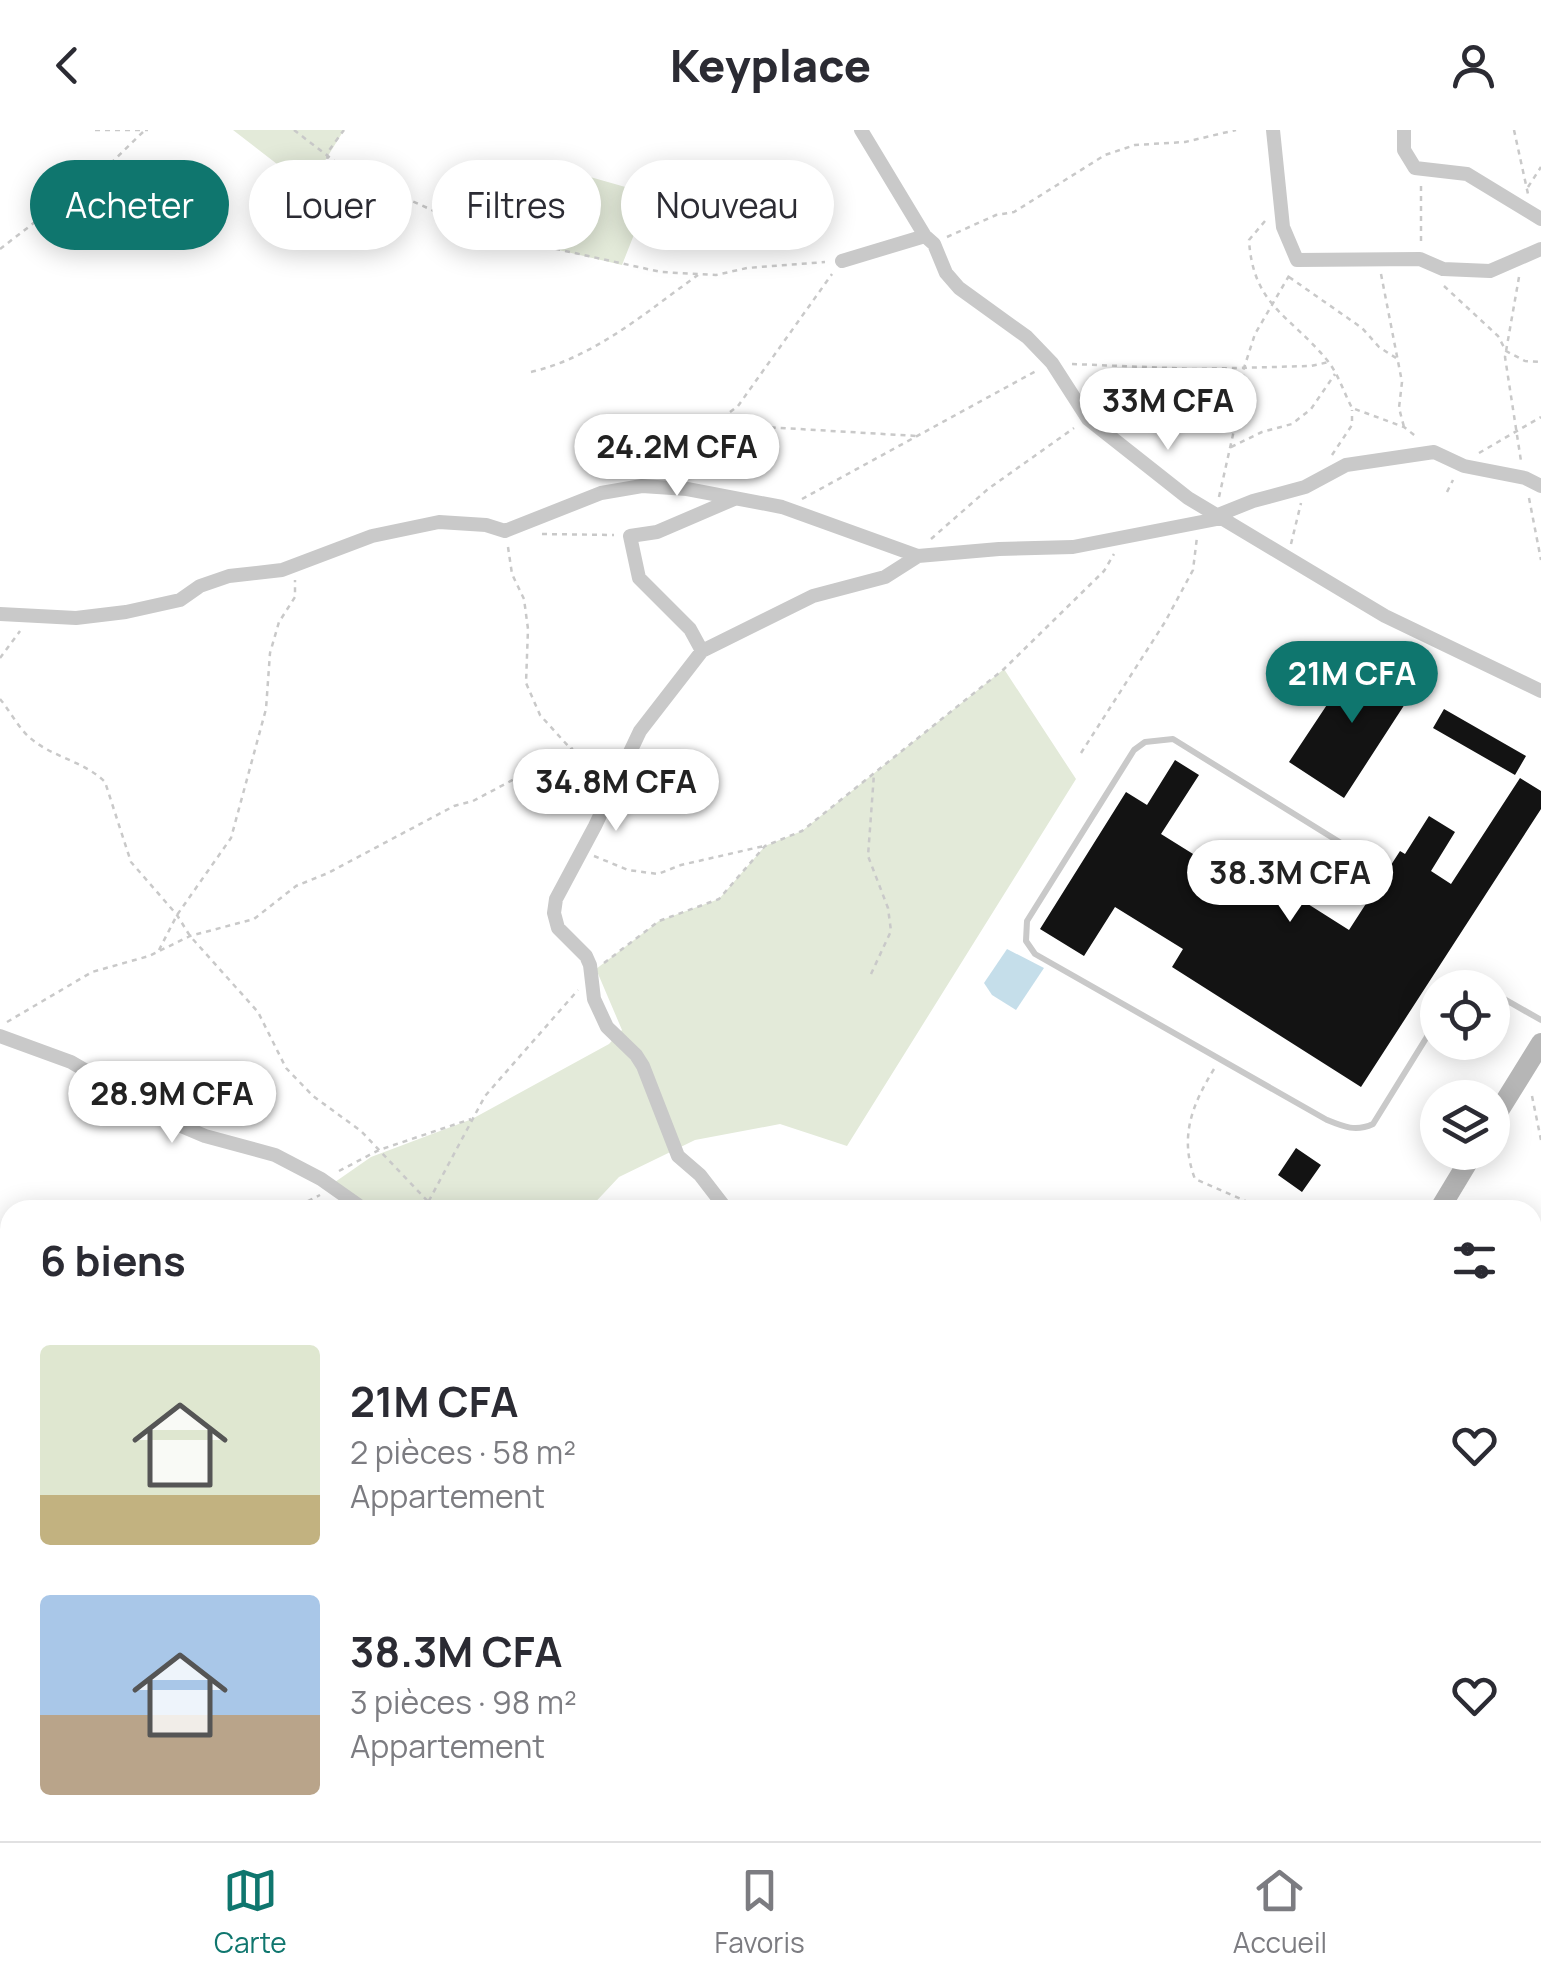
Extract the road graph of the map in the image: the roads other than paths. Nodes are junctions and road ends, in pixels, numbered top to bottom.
1 (861, 130) edge
2 (1273, 130) edge
3 (1404, 130) edge
4 (1541, 219) edge
5 (930, 240) junction
6 (1541, 249) edge
7 (842, 260) road end
8 (1541, 486) edge
9 (734, 499) junction
10 (1218, 516) junction
11 (918, 556) junction
12 (0, 614) edge
13 (702, 651) junction
14 (1541, 691) edge
15 (1370, 861) dead end
16 (1510, 1002) edge
17 (1541, 1020) edge
18 (0, 1036) edge
19 (1541, 1044) edge
20 (1420, 1048) edge
21 (1510, 1093) edge
22 (1463, 1170) edge
23 (350, 1200) edge
24 (719, 1200) edge
25 (1445, 1200) edge

1 - 5 street
2 - 6 street
3 - 4 street
5 - 7 street
5 - 10 street
8 - 10 street
9 - 11 street
9 - 12 street
9 - 13 street
10 - 11 street
10 - 14 street
11 - 13 street
13 - 24 street
15 - 20 lane
16 - 17 lane
18 - 23 street
19 - 21 street
22 - 25 street

